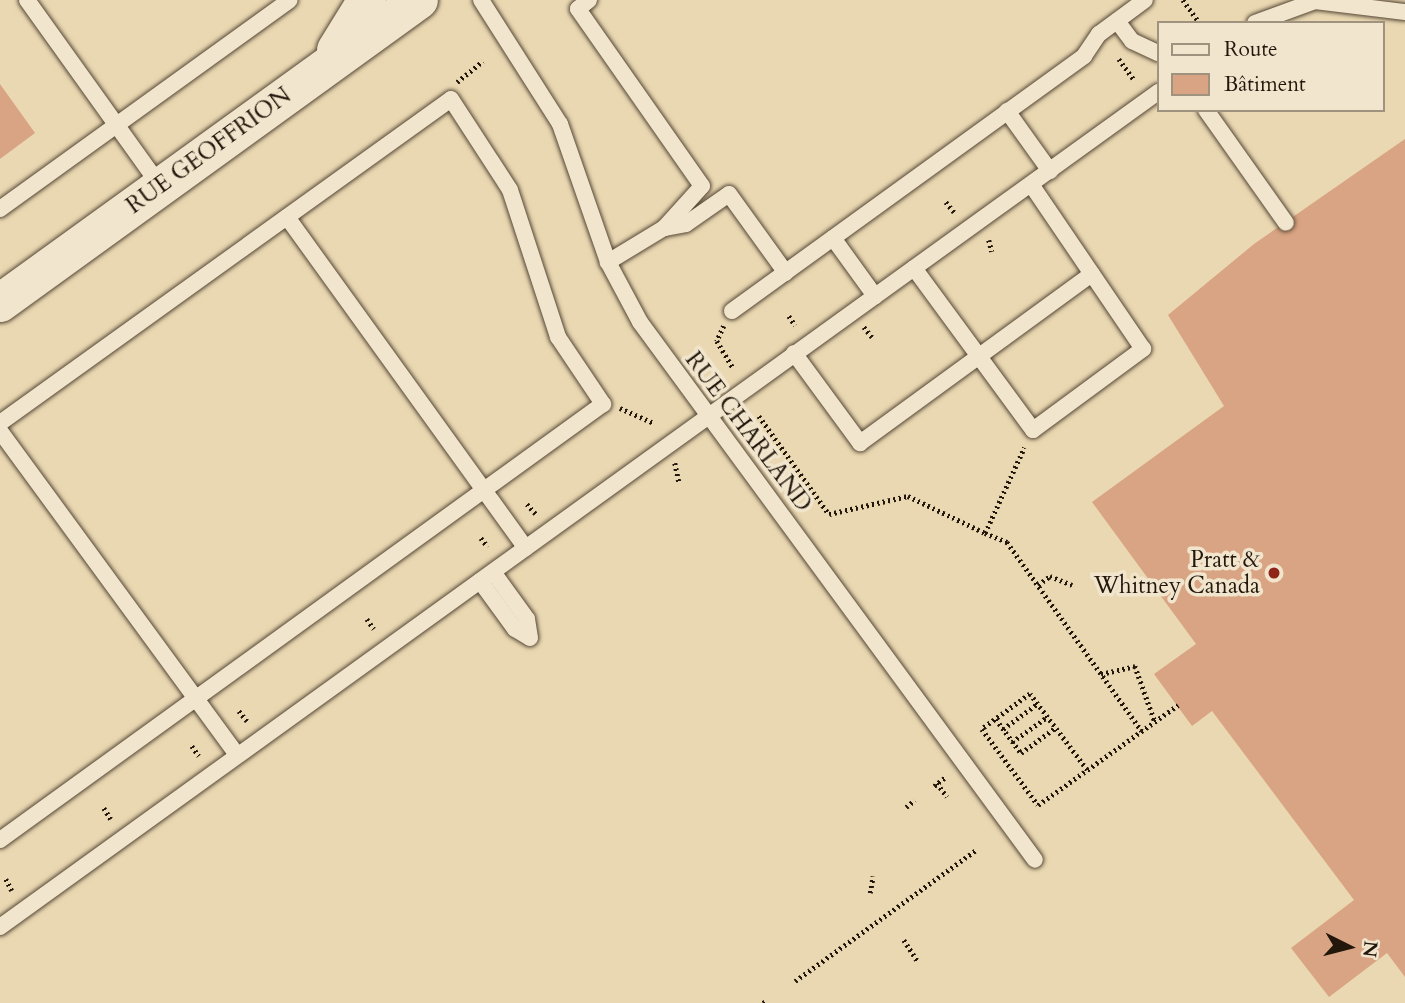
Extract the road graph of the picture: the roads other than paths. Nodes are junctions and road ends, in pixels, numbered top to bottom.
1 (27, 0) edge
2 (290, 0) edge
3 (367, 0) edge
4 (419, 0) edge
5 (481, 0) edge
6 (589, 0) edge
7 (1145, 0) edge
8 (1266, 6) edge
9 (1405, 12) edge
10 (1117, 21) junction
11 (1256, 21) edge
12 (1156, 53) edge
13 (326, 67) junction
14 (1156, 93) edge
15 (1007, 111) junction
16 (1207, 112) edge
17 (117, 127) junction
18 (1050, 171) junction
19 (1031, 184) junction
20 (161, 187) junction
21 (0, 209) edge
22 (286, 217) junction
23 (1286, 223) dead end
24 (664, 228) junction
25 (833, 238) junction
26 (608, 262) junction
27 (914, 268) junction
28 (786, 272) junction
29 (1092, 274) junction
30 (874, 296) junction
31 (0, 303) edge
32 (732, 312) dead end
33 (794, 353) junction
34 (978, 356) junction
35 (706, 416) junction
36 (0, 424) edge
37 (0, 430) edge
38 (484, 490) junction
39 (526, 548) junction
40 (196, 698) junction
41 (237, 755) junction
42 (0, 840) edge
43 (1035, 860) dead end
44 (1, 924) edge

1 - 17 lane
2 - 17 lane
3 - 13 street
4 - 13 street, RUE GEOFFRION
5 - 26 lane, RUE CHARLAND
6 - 24 lane
7 - 10 lane
8 - 9 lane
8 - 11 lane
10 - 12 lane
10 - 15 lane
13 - 20 street, RUE GEOFFRION
14 - 18 lane
15 - 18 lane
15 - 25 lane
16 - 23 lane
17 - 20 lane
17 - 21 lane
18 - 19 lane
19 - 27 lane
19 - 29 lane
20 - 31 street, RUE GEOFFRION
22 - 36 lane
22 - 38 lane
22 - 38 lane
24 - 26 lane
24 - 28 lane
25 - 28 lane
25 - 30 lane
26 - 35 lane, RUE CHARLAND
27 - 30 lane
27 - 34 lane
28 - 32 lane
29 - 34 lane
29 - 34 lane
30 - 33 lane
33 - 34 lane
33 - 35 lane
35 - 39 lane
35 - 43 lane, RUE CHARLAND
37 - 40 lane
38 - 39 lane
38 - 40 lane
39 - 41 lane
40 - 41 lane
40 - 42 lane
41 - 44 lane

